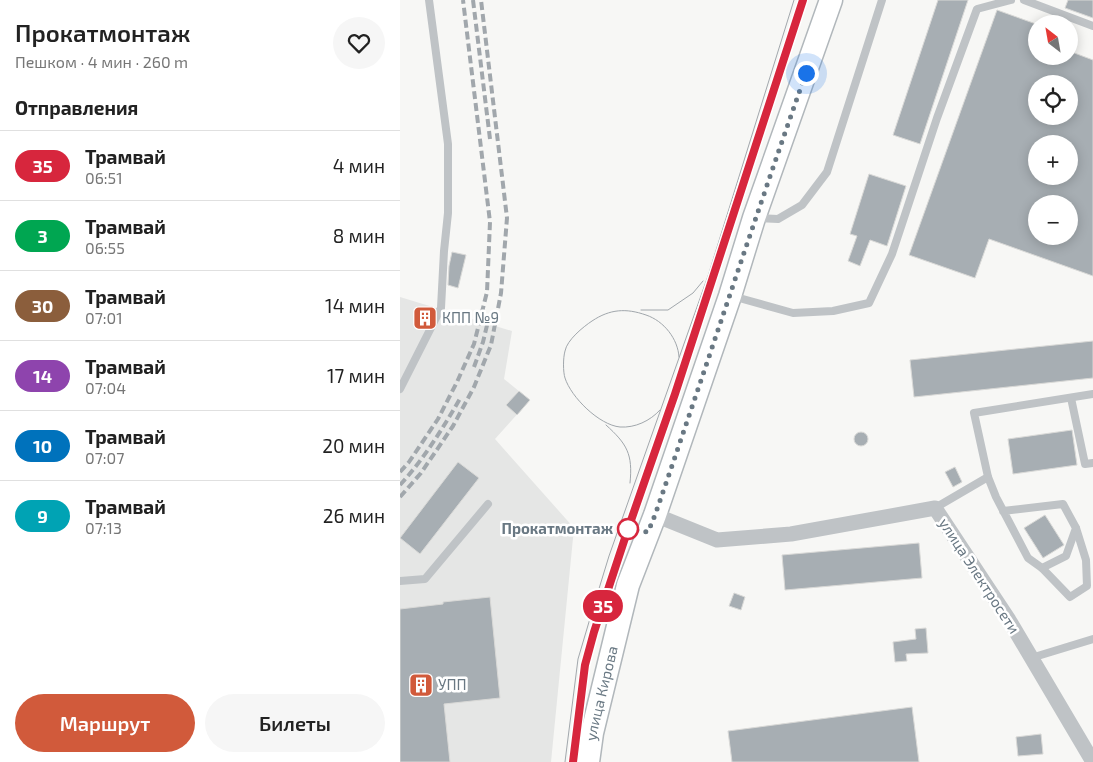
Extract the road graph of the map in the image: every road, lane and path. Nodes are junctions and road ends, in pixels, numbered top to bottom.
1 (429, 0) edge
2 (831, 0) edge
3 (882, 0) edge
4 (1011, 0) edge
5 (1024, 0) edge
6 (1093, 26) edge
7 (754, 218) junction
8 (730, 296) junction
9 (400, 389) edge
10 (1093, 394) edge
11 (1071, 398) junction
12 (1093, 463) edge
13 (988, 478) junction
14 (488, 504) dead end
15 (935, 508) junction
16 (1003, 511) junction
17 (655, 515) junction
18 (1076, 528) junction
19 (1042, 568) junction
20 (400, 581) edge
21 (1093, 639) edge
22 (1031, 658) junction
23 (588, 762) edge
24 (1093, 762) edge

1 - 9 lane
2 - 7 main road, улица Кирова
3 - 7 lane
4 - 8 lane
5 - 6 lane
7 - 8 main road, улица Кирова
8 - 17 main road, улица Кирова
10 - 11 lane
11 - 12 lane
11 - 13 lane
13 - 15 lane
13 - 16 lane
14 - 20 lane
15 - 17 street, улица Электросети
15 - 22 street, улица Электросети
16 - 18 lane
16 - 19 lane
17 - 23 main road, улица Кирова
18 - 19 lane
18 - 19 lane
21 - 22 lane
22 - 24 street, улица Электросети

